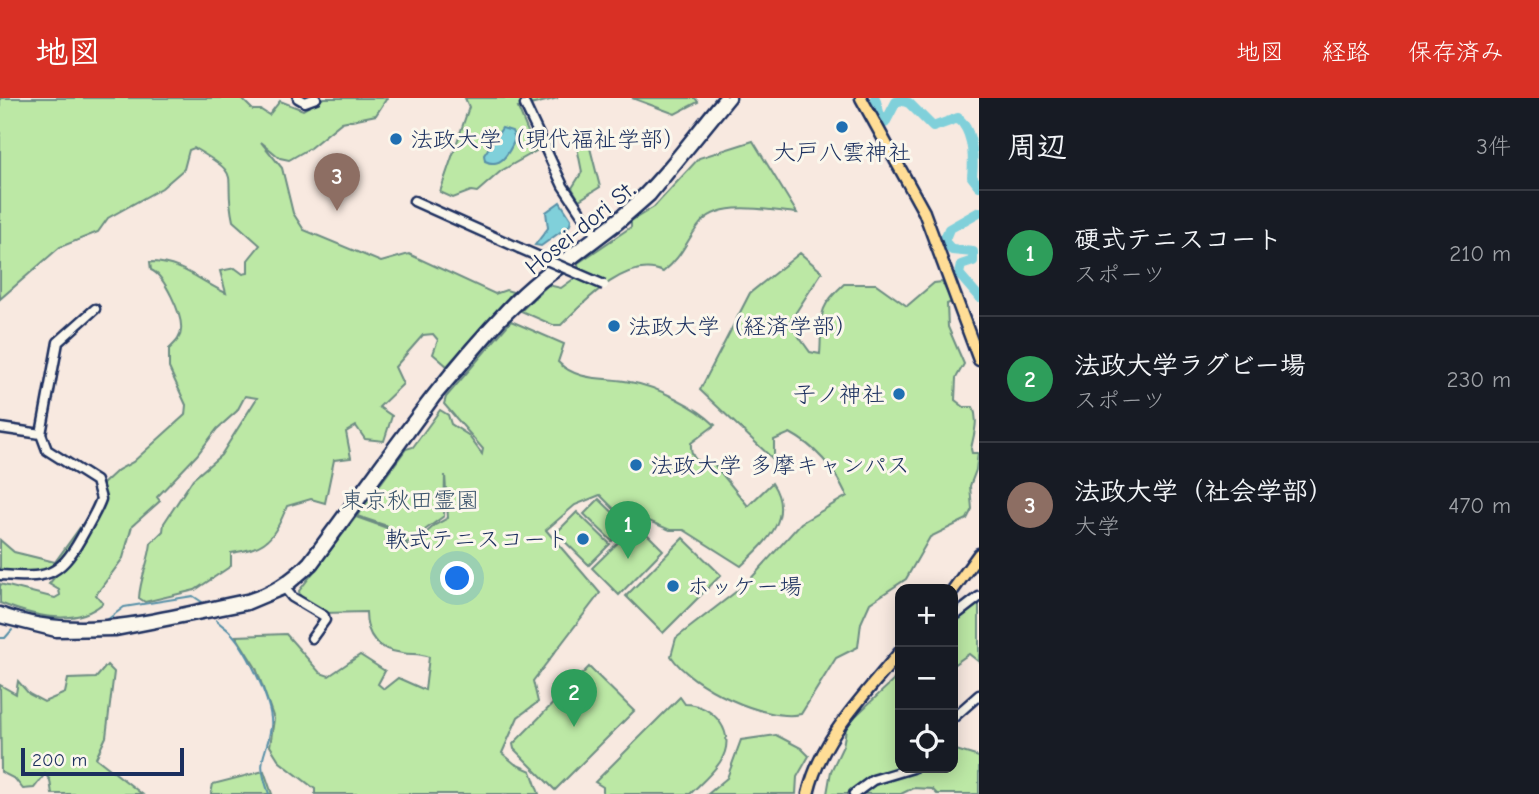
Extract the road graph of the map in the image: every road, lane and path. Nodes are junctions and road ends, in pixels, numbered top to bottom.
1 (298, 98) edge
2 (316, 98) edge
3 (723, 98) edge
4 (732, 98) edge
5 (864, 100) edge
6 (525, 105) dead end
7 (414, 201) dead end
8 (597, 237) junction
9 (605, 285) dead end
10 (95, 309) dead end
11 (979, 360) edge
12 (0, 428) edge
13 (41, 435) junction
14 (979, 554) edge
15 (0, 575) edge
16 (957, 584) edge
17 (283, 586) junction
18 (979, 597) edge
19 (0, 612) edge
20 (958, 613) edge
21 (0, 618) edge
22 (312, 638) dead end
23 (895, 660) edge
24 (979, 695) edge
25 (958, 714) edge
26 (896, 773) edge
27 (808, 794) edge
28 (854, 794) edge

1 - 2 street
3 - 8 street, Hosei-dori St.
4 - 8 street, Hosei-dori St.
5 - 11 main road
6 - 8 street
7 - 9 street, bridge
8 - 17 street, Hosei-dori St.
10 - 13 street
12 - 13 street
13 - 15 street
14 - 16 main road
17 - 19 street
17 - 21 street
17 - 22 street
18 - 20 street
23 - 27 main road
24 - 25 street
26 - 28 street

